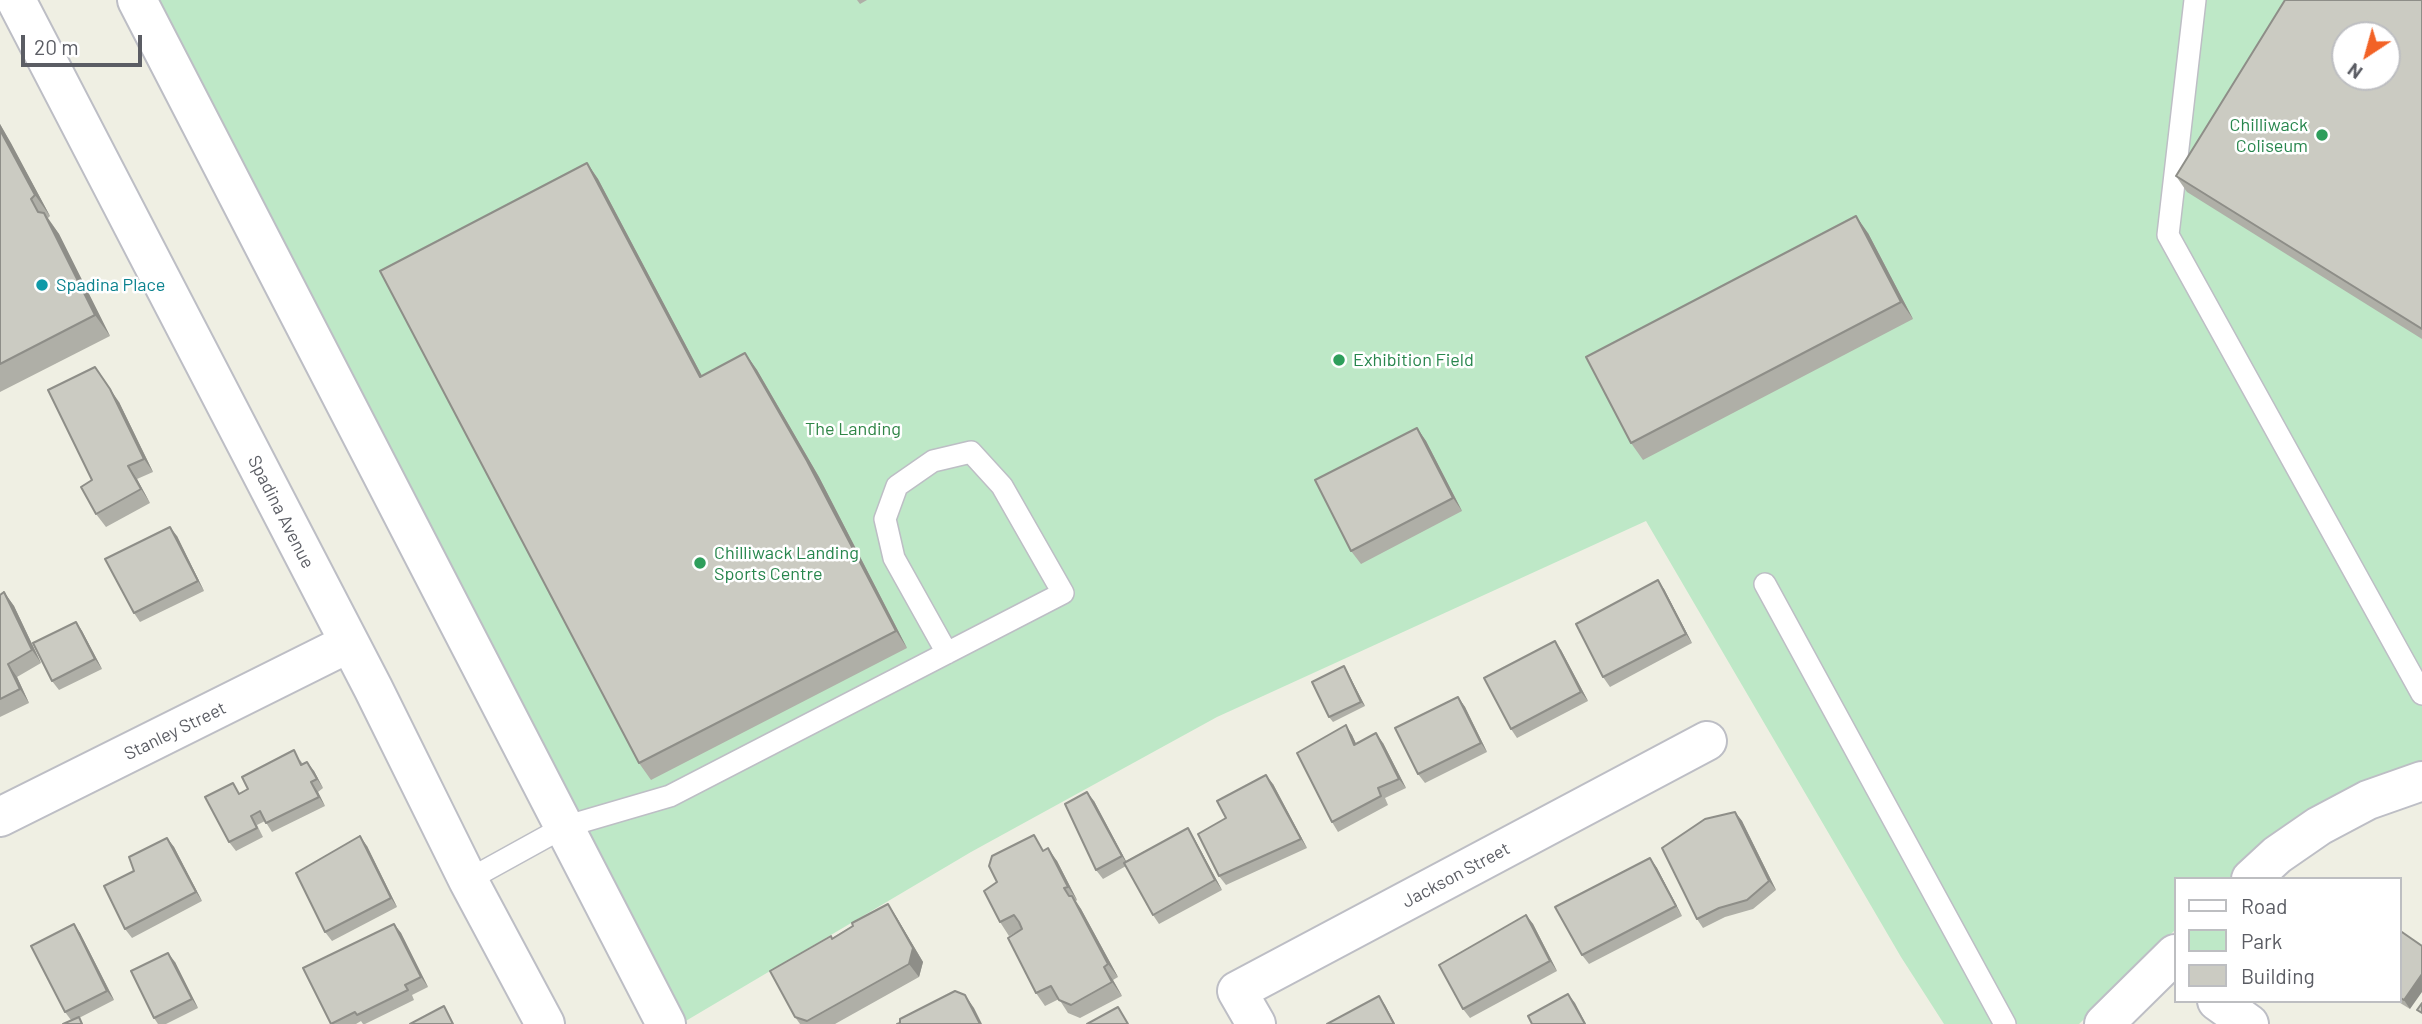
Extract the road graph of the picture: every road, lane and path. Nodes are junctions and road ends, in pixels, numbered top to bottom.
1 (16, 0) edge
2 (137, 0) edge
3 (2195, 0) edge
4 (1765, 584) dead end
5 (349, 643) junction
6 (947, 653) junction
7 (2422, 694) edge
8 (1707, 741) dead end
9 (2422, 781) edge
10 (0, 817) edge
11 (564, 827) junction
12 (2253, 877) edge
13 (468, 880) junction
14 (2172, 964) edge
15 (2220, 1003) edge
16 (545, 1024) edge
17 (666, 1024) edge
18 (1256, 1024) edge
19 (2005, 1024) edge
20 (2104, 1024) edge
21 (2249, 1024) edge

1 - 5 street, Spadina Avenue
2 - 11 street
3 - 7 lane
4 - 19 lane
5 - 10 street, Stanley Street
5 - 13 street, Spadina Avenue
6 - 6 lane
6 - 11 lane
8 - 18 street, Jackson Street
9 - 12 street
11 - 13 lane
11 - 17 street
13 - 16 street, Spadina Avenue
14 - 20 street
15 - 21 street

